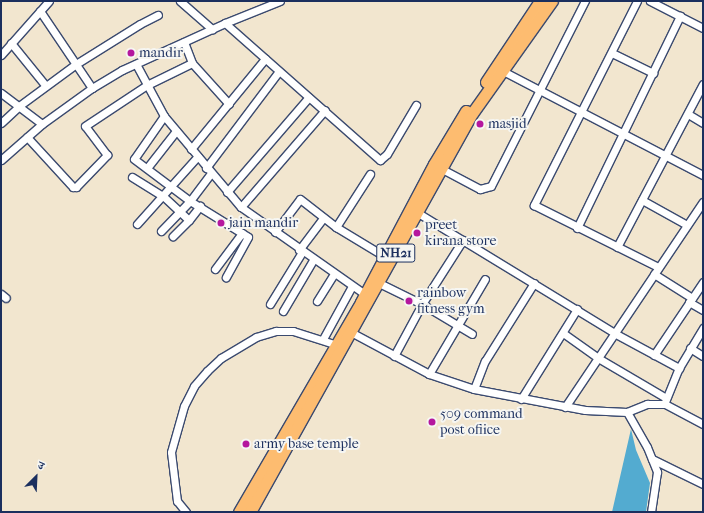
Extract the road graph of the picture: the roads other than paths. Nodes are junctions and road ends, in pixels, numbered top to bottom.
1 (49, 1) edge
2 (180, 1) edge
3 (279, 1) edge
4 (540, 1) edge
5 (552, 1) edge
6 (585, 1) edge
7 (637, 1) edge
8 (652, 1) edge
9 (40, 11) junction
10 (158, 16) dead end
11 (680, 16) junction
12 (225, 23) junction
13 (703, 28) edge
14 (212, 29) junction
15 (184, 42) junction
16 (11, 43) junction
17 (612, 53) junction
18 (1, 55) edge
19 (265, 59) junction
20 (192, 63) junction
21 (76, 64) junction
22 (136, 64) junction
23 (498, 69) junction
24 (279, 71) junction
25 (653, 73) junction
26 (147, 85) junction
27 (703, 85) edge
28 (46, 86) junction
29 (92, 88) junction
30 (539, 91) junction
31 (1, 93) edge
32 (309, 97) junction
33 (229, 104) junction
34 (416, 105) dead end
35 (19, 106) junction
36 (325, 110) junction
37 (581, 114) junction
38 (688, 114) junction
39 (164, 116) junction
40 (1, 123) edge
41 (703, 123) edge
42 (42, 124) junction
43 (176, 131) junction
44 (624, 135) junction
45 (28, 137) junction
46 (192, 149) junction
47 (198, 156) junction
48 (665, 156) junction
49 (1, 160) edge
50 (147, 168) junction
51 (442, 169) junction
52 (208, 171) junction
53 (370, 174) dead end
54 (703, 175) edge
55 (132, 177) dead end
56 (173, 185) junction
57 (227, 192) junction
58 (163, 196) junction
59 (642, 200) junction
60 (190, 201) junction
61 (703, 202) edge
62 (200, 206) junction
63 (241, 207) junction
64 (180, 210) junction
65 (418, 213) junction
66 (323, 218) junction
67 (189, 220) junction
68 (137, 224) dead end
69 (687, 225) junction
70 (336, 227) junction
71 (577, 228) junction
72 (161, 231) dead end
73 (275, 232) junction
74 (242, 234) junction
75 (173, 236) dead end
76 (463, 240) junction
77 (617, 247) junction
78 (300, 251) junction
79 (384, 256) junction
80 (314, 260) junction
81 (215, 269) dead end
82 (656, 270) junction
83 (334, 274) junction
84 (226, 277) dead end
85 (485, 278) dead end
86 (703, 282) edge
87 (379, 283) junction
88 (534, 283) junction
89 (352, 286) junction
90 (365, 294) junction
91 (691, 300) junction
92 (317, 301) dead end
93 (270, 304) dead end
94 (422, 304) junction
95 (577, 310) junction
96 (703, 310) edge
97 (283, 311) dead end
98 (458, 325) junction
99 (703, 328) edge
100 (348, 330) junction
101 (563, 333) junction
102 (472, 334) dead end
103 (616, 334) junction
104 (323, 340) junction
105 (334, 344) junction
106 (690, 348) junction
107 (654, 355) junction
108 (394, 356) junction
109 (703, 356) edge
110 (598, 358) junction
111 (678, 368) junction
112 (429, 374) junction
113 (474, 389) junction
114 (522, 399) junction
115 (666, 401) junction
116 (565, 407) junction
117 (627, 412) junction
118 (703, 424) edge
119 (652, 458) junction
120 (703, 484) edge
121 (186, 512) edge
122 (238, 512) edge
123 (250, 512) edge
124 (651, 512) edge

1 - 9 street
2 - 14 street
3 - 12 street
4 - 23 highway, NH21
5 - 23 highway, NH21
6 - 30 street
7 - 17 street
8 - 11 street
9 - 16 street
9 - 21 street
10 - 21 street
11 - 13 street
11 - 25 street
12 - 14 street
12 - 19 street
14 - 15 street
15 - 20 street
15 - 22 street
16 - 18 street
16 - 28 street
17 - 25 street
17 - 37 street
19 - 24 street
19 - 33 street
20 - 26 street
20 - 33 street
21 - 28 street
21 - 29 street
22 - 26 street
22 - 29 street
23 - 30 street
23 - 51 highway, NH21
23 - 79 highway, NH21
24 - 32 street
24 - 52 street
25 - 44 street
26 - 39 street
26 - 45 street
27 - 38 street
28 - 35 street
29 - 42 street
30 - 37 street
30 - 51 street
31 - 35 street
32 - 36 street
32 - 57 street
33 - 46 street
34 - 36 street
35 - 40 street
35 - 42 street
36 - 63 street
37 - 44 street
37 - 71 street
38 - 41 street
38 - 48 street
39 - 43 street
39 - 50 street
42 - 45 street
43 - 46 street
43 - 50 street
44 - 48 street
44 - 71 street
45 - 49 street
46 - 47 street
47 - 52 street
47 - 56 street
48 - 54 street
48 - 59 street
50 - 56 street
51 - 65 highway, NH21
52 - 57 street
52 - 60 street
53 - 70 street
55 - 58 street
56 - 58 street
56 - 60 street
57 - 63 street
58 - 64 street
58 - 68 street
59 - 69 street
59 - 77 street
60 - 62 street
60 - 64 street
61 - 69 street
62 - 67 street
62 - 74 street
63 - 73 street
64 - 67 street
64 - 72 street
65 - 76 street
65 - 87 highway, NH21
66 - 70 street
66 - 73 street
66 - 78 street
67 - 75 street
69 - 82 street
70 - 79 street
71 - 77 street
73 - 78 street
74 - 81 street
74 - 84 street
76 - 88 street
76 - 94 street
77 - 82 street
78 - 80 street
78 - 93 street
79 - 90 highway, NH21
80 - 83 street
80 - 97 street
82 - 91 street
82 - 103 street
83 - 89 street
83 - 92 street
85 - 98 street
86 - 91 street
87 - 94 street
87 - 100 highway, NH21
88 - 95 street
88 - 113 street
89 - 90 street
89 - 104 street
90 - 100 highway, NH21
91 - 96 street
91 - 107 street
94 - 98 street
94 - 108 street
95 - 101 street
95 - 103 street
98 - 102 street
98 - 112 street
99 - 106 street
100 - 105 highway, NH21
100 - 108 street
100 - 123 highway, NH21
101 - 110 street
101 - 114 street
103 - 107 street
103 - 110 street
104 - 105 street
104 - 121 street
105 - 122 highway, NH21
106 - 109 street
106 - 111 street
107 - 111 street
108 - 112 street
110 - 115 street
110 - 116 street
111 - 115 street
112 - 113 street
113 - 114 street
114 - 116 street
115 - 117 street
115 - 118 street
116 - 117 street
117 - 119 street
119 - 120 street
119 - 124 street

